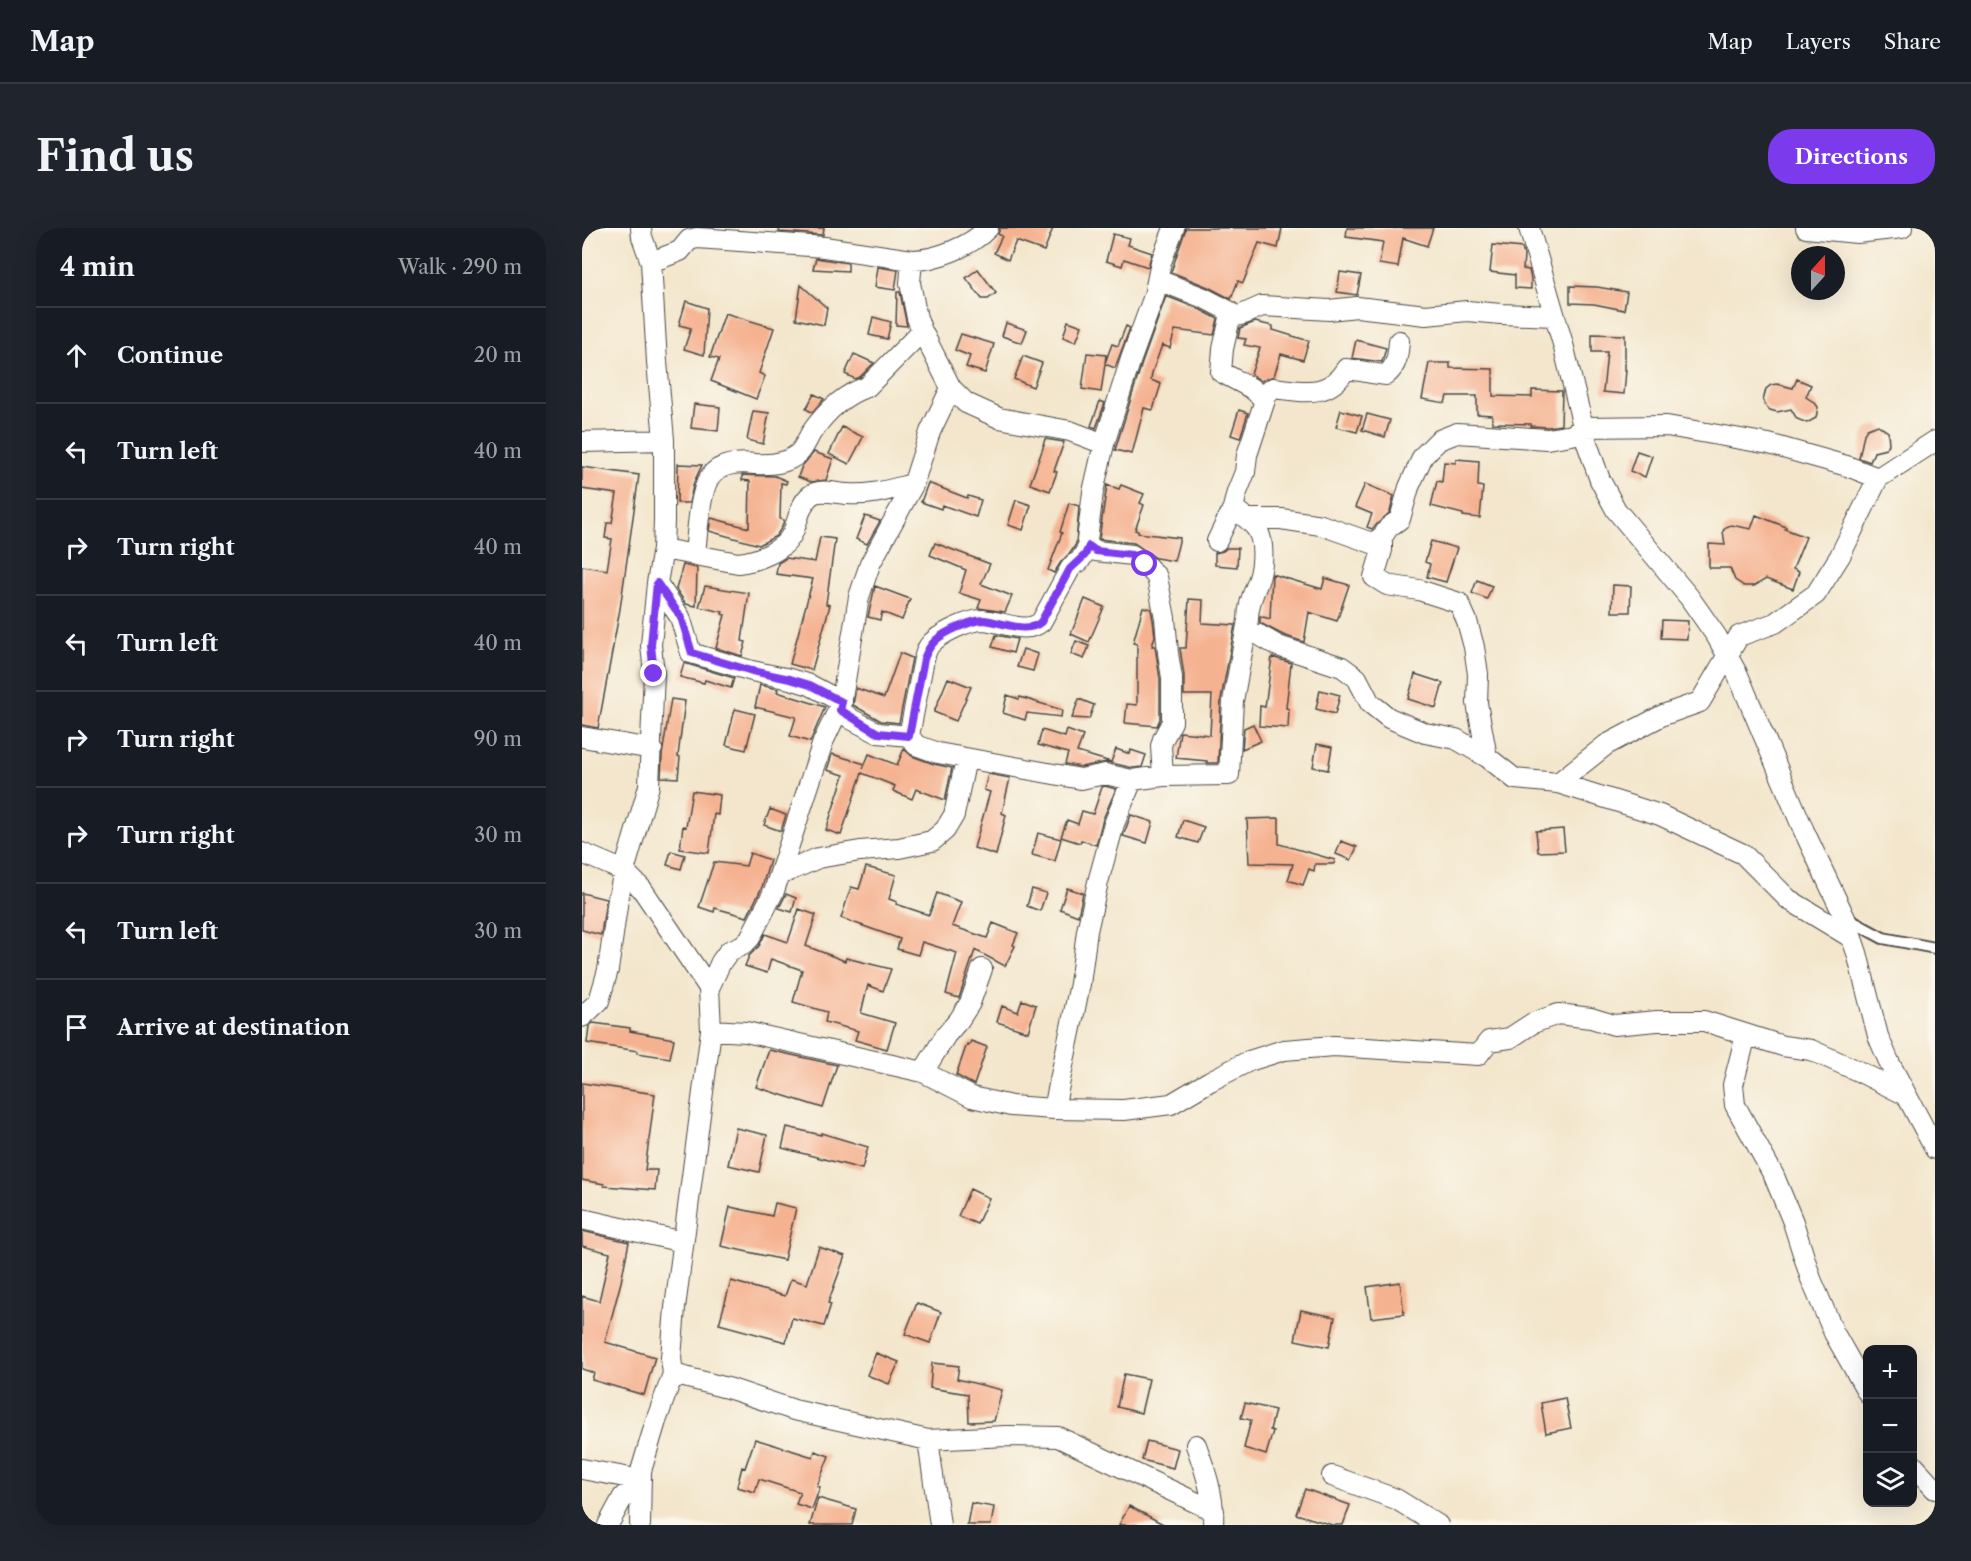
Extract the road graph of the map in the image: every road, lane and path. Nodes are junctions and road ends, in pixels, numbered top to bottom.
1 (641, 228) edge
2 (988, 228) edge
3 (1174, 228) edge
4 (1529, 228) edge
5 (1806, 228) edge
6 (1902, 228) edge
7 (760, 235) edge
8 (912, 260) junction
9 (651, 262) junction
10 (1158, 280) junction
11 (1554, 316) junction
12 (1230, 318) junction
13 (922, 331) junction
14 (1399, 341) dead end
15 (951, 388) junction
16 (1264, 400) junction
17 (1584, 427) junction
18 (664, 440) junction
19 (1935, 441) edge
20 (582, 442) edge
21 (1104, 444) junction
22 (1878, 478) junction
23 (913, 484) junction
24 (1240, 513) junction
25 (1383, 537) junction
26 (1217, 541) dead end
27 (1089, 546) junction
28 (663, 549) junction
29 (695, 555) junction
30 (657, 583) junction
31 (1247, 632) junction
32 (1727, 655) junction
33 (842, 702) junction
34 (909, 736) junction
35 (582, 737) edge
36 (652, 749) junction
37 (1487, 757) junction
38 (966, 759) junction
39 (1163, 776) junction
40 (1132, 780) junction
41 (1558, 783) junction
42 (582, 853) edge
43 (624, 871) junction
44 (780, 875) junction
45 (1845, 918) junction
46 (1852, 938) junction
47 (1935, 948) edge
48 (982, 969) dead end
49 (709, 988) junction
50 (582, 1017) edge
51 (711, 1030) junction
52 (1746, 1035) junction
53 (923, 1072) junction
54 (1906, 1095) junction
55 (1054, 1109) junction
56 (1935, 1149) edge
57 (582, 1219) edge
58 (683, 1242) junction
59 (673, 1374) junction
60 (1863, 1384) edge
61 (928, 1440) junction
62 (1196, 1445) dead end
63 (582, 1469) edge
64 (1917, 1469) edge
65 (1332, 1476) dead end
66 (641, 1480) junction
67 (1935, 1489) edge
68 (1214, 1518) edge
69 (608, 1525) edge
70 (640, 1525) edge
71 (940, 1525) edge
72 (1438, 1525) edge

1 - 9 street
2 - 8 street
3 - 10 street
4 - 11 street
5 - 6 street
7 - 8 street
7 - 9 street
8 - 13 street
9 - 18 street
10 - 12 street
10 - 21 street
11 - 12 street
11 - 17 street
12 - 16 street
13 - 15 street
13 - 29 street
14 - 16 street
15 - 21 street
15 - 23 street
16 - 24 street
17 - 22 street
17 - 25 street
17 - 32 street
18 - 20 street
18 - 28 street
19 - 22 street
21 - 27 street
22 - 32 street
23 - 29 street
23 - 33 street
24 - 25 street
24 - 26 street
24 - 31 street
25 - 37 street
27 - 34 street
27 - 39 street
28 - 29 street
28 - 30 street
30 - 33 street
30 - 36 street
31 - 37 street
31 - 39 street
32 - 41 street
32 - 45 street
33 - 34 street
33 - 44 street
34 - 38 street
35 - 36 street
36 - 43 street
37 - 41 street
38 - 40 street
38 - 44 street
39 - 40 street
40 - 55 street
41 - 46 street
42 - 43 street
43 - 49 street
43 - 50 street
44 - 49 street
45 - 46 street
45 - 47 lane
46 - 54 street
48 - 53 street
49 - 51 street
51 - 53 street
51 - 58 street
52 - 54 street
52 - 55 street
52 - 60 street
53 - 55 street
54 - 56 street
57 - 58 street
58 - 59 street
59 - 61 street
59 - 66 street
61 - 68 street
61 - 71 street
62 - 68 street
63 - 66 street
64 - 67 street
65 - 72 street
66 - 69 street
66 - 70 street

